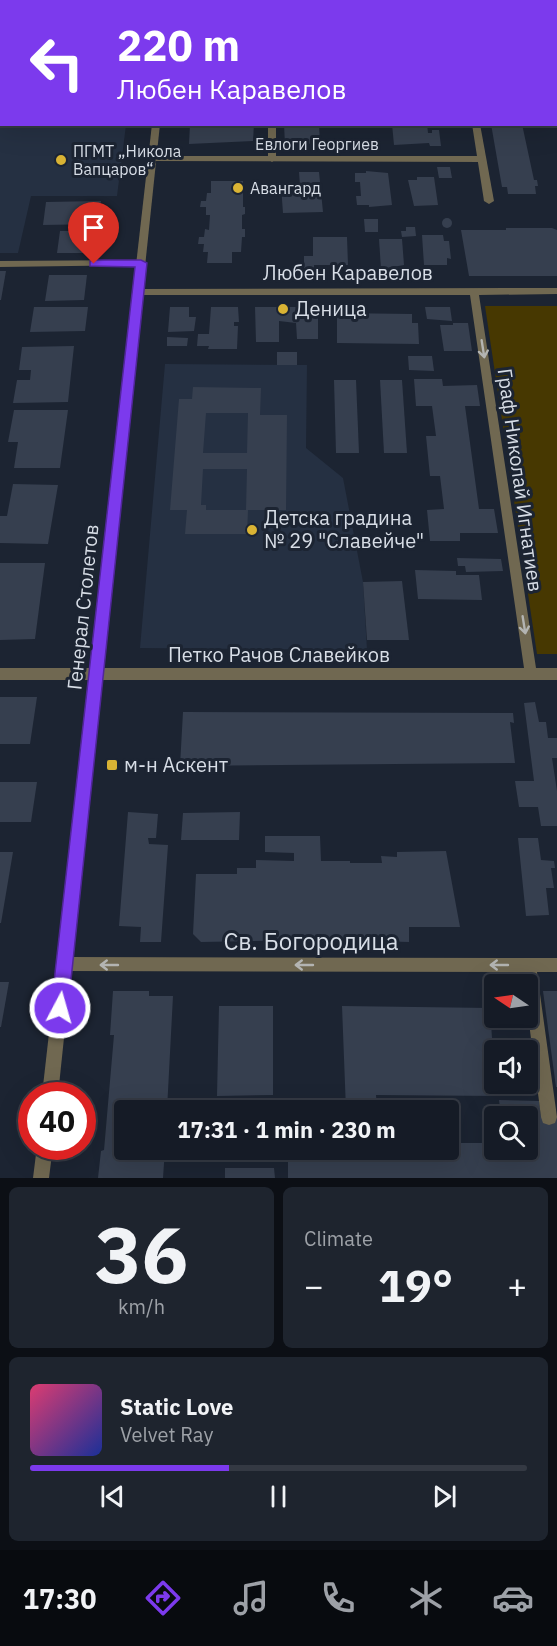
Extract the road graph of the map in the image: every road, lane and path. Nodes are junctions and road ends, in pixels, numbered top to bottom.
1 (156, 126) edge
2 (272, 126) edge
3 (476, 126) edge
4 (153, 159) junction
5 (272, 159) junction
6 (482, 159) junction
7 (489, 201) dead end
8 (141, 263) junction
9 (0, 264) edge
10 (474, 291) junction
11 (557, 291) edge
12 (138, 292) junction
13 (0, 674) edge
14 (96, 674) junction
15 (531, 674) junction
16 (557, 674) edge
17 (64, 964) junction
18 (529, 965) junction
19 (557, 965) edge
20 (51, 1082) edge
21 (549, 1117) dead end
22 (43, 1160) edge
23 (41, 1178) edge

1 - 4 street, Генерал Столетов
2 - 5 street
3 - 6 street
4 - 5 street, Евлоги Георгиев
4 - 8 street, Генерал Столетов
5 - 6 street, Евлоги Георгиев
6 - 7 street
8 - 9 street
8 - 12 street, Генерал Столетов
10 - 11 street, Любен Каравелов
10 - 12 street, Любен Каравелов
10 -> 15 street, Граф Николай Игнатиев
12 - 14 street, Генерал Столетов
13 - 14 street, Петко Рачов Славейков
14 - 15 street, Петко Рачов Славейков
14 - 17 street, Генерал Столетов
15 - 16 street, Петко Рачов Славейков
18 -> 17 street, Св. Богородица
17 - 20 street, Генерал Столетов
18 - 19 street, Св. Богородица
18 - 21 street
22 - 23 street

